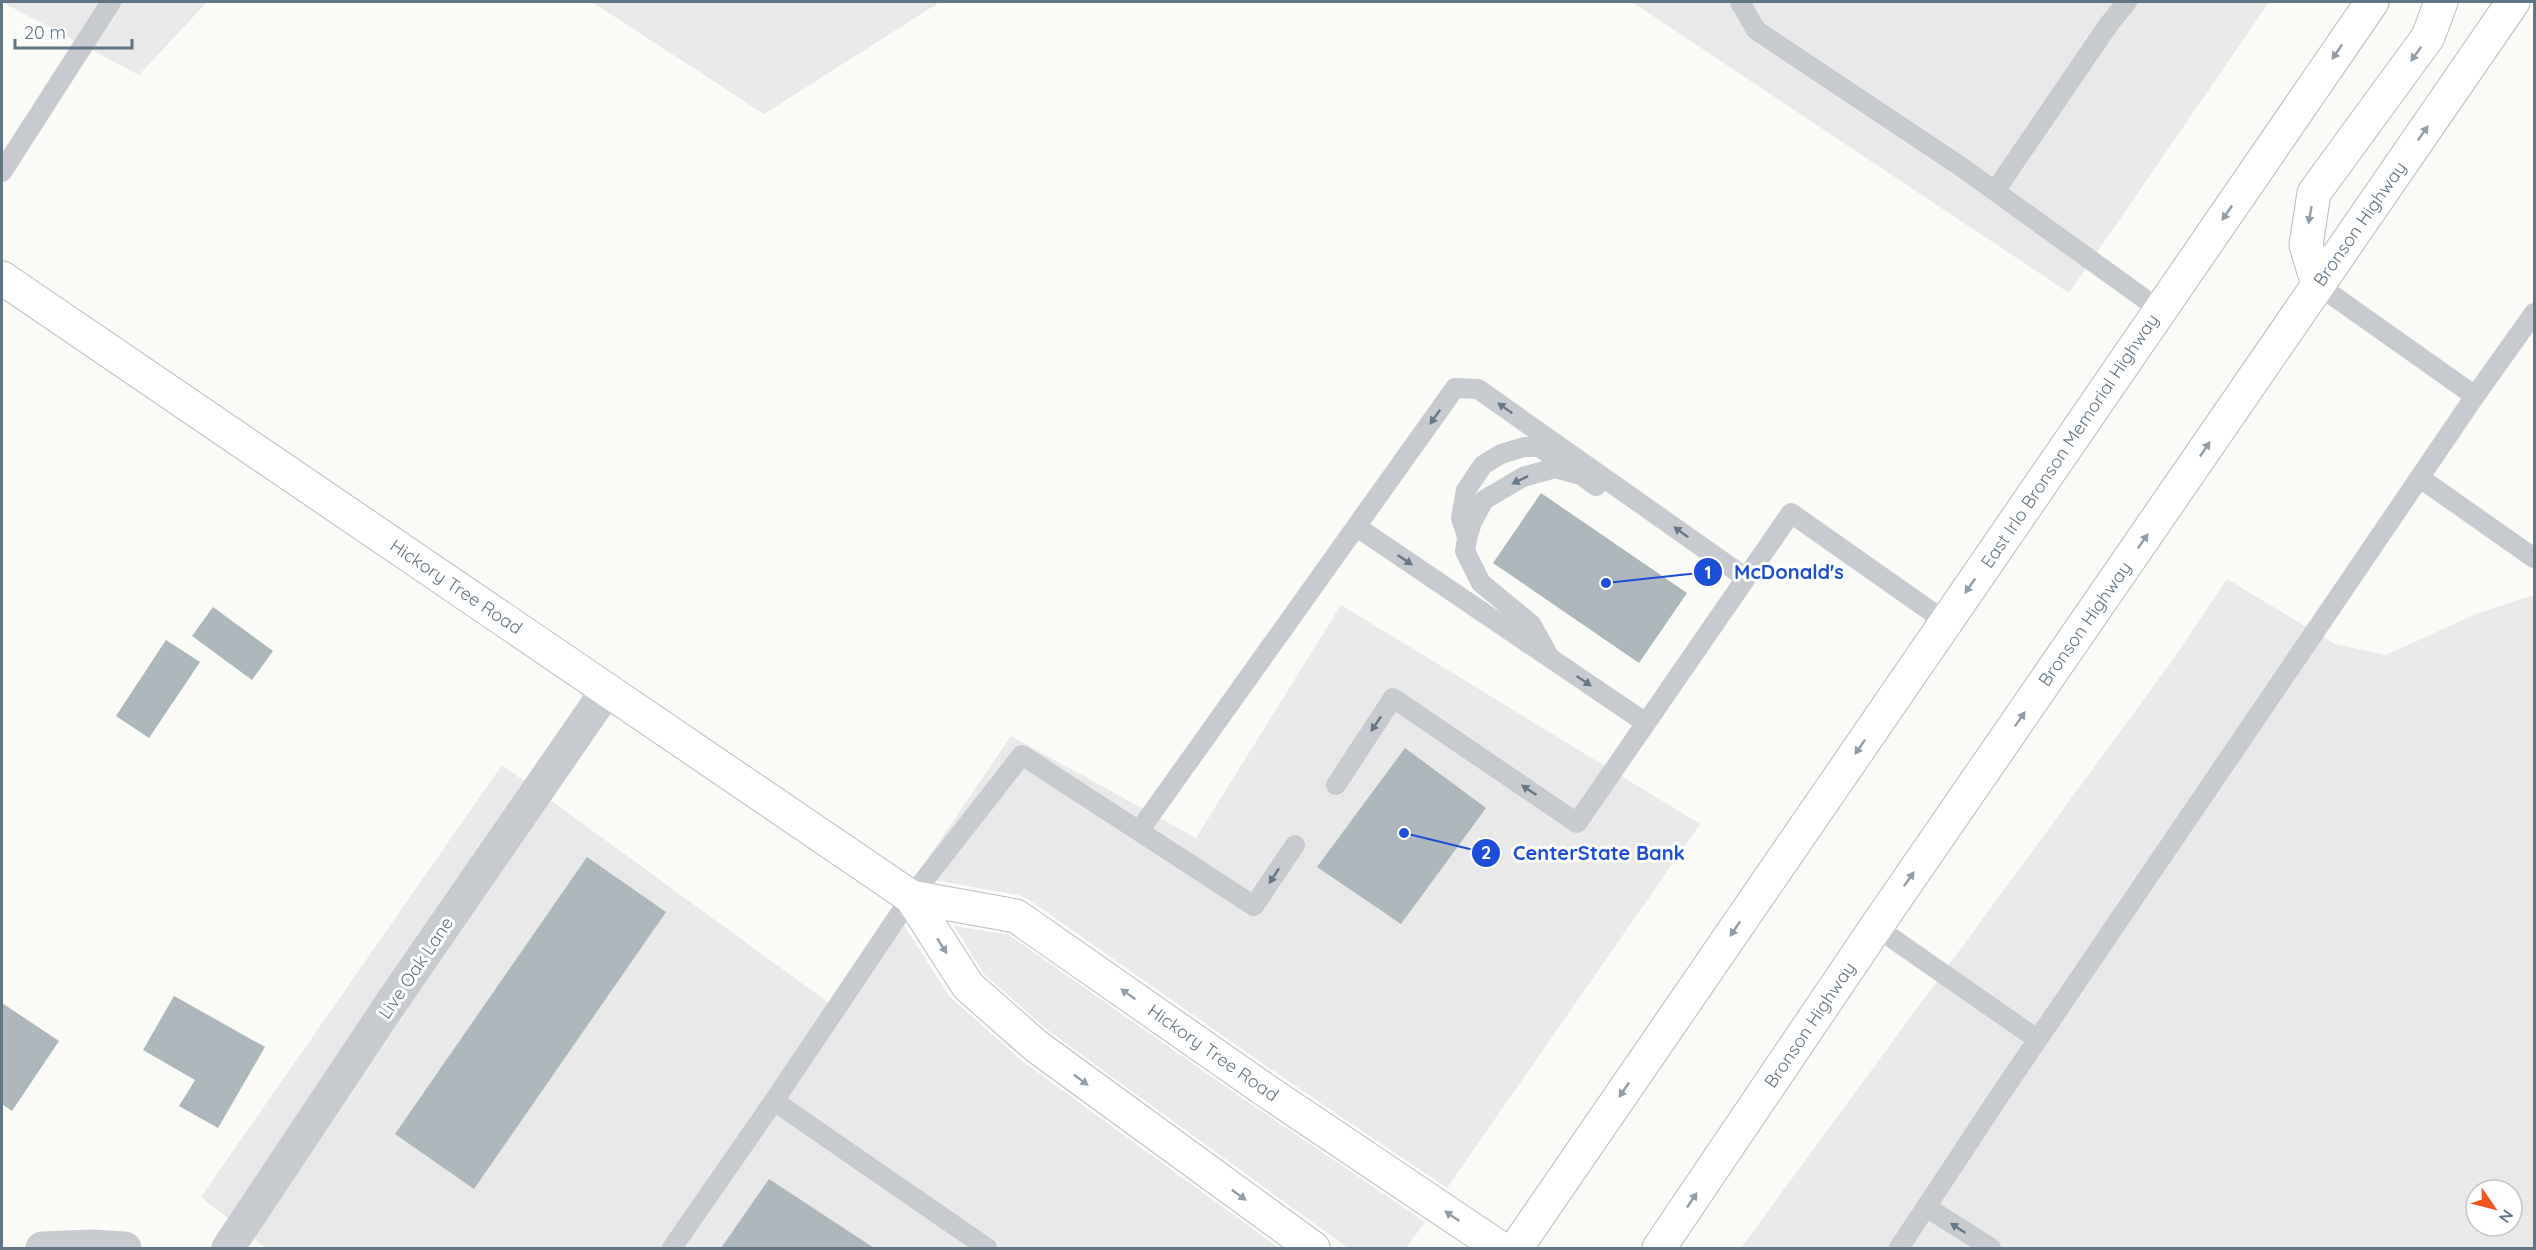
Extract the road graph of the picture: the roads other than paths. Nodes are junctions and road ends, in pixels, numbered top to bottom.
1 (111, 2) edge
2 (1740, 2) edge
3 (2127, 2) edge
4 (2370, 2) edge
5 (2441, 2) edge
6 (2513, 2) edge
7 (2, 172) edge
8 (1995, 191) junction
9 (2, 278) edge
10 (2318, 285) junction
11 (2160, 310) junction
12 (2535, 313) edge
13 (2475, 396) junction
14 (1581, 475) junction
15 (2420, 478) junction
16 (1650, 510) junction
17 (1357, 527) junction
18 (1467, 539) junction
19 (2535, 558) edge
20 (1746, 578) junction
21 (1946, 622) junction
22 (1550, 658) junction
23 (607, 690) junction
24 (1646, 723) junction
25 (1335, 785) dead end
26 (1139, 831) junction
27 (1295, 845) dead end
28 (911, 897) junction
29 (1876, 927) junction
30 (2037, 1040) junction
31 (774, 1101) junction
32 (1926, 1207) junction
33 (42, 1248) edge
34 (125, 1248) edge
35 (228, 1248) edge
36 (672, 1248) edge
37 (987, 1248) edge
38 (1313, 1248) edge
39 (1500, 1248) edge
40 (1516, 1248) edge
41 (1659, 1248) edge
42 (1899, 1248) edge
43 (1991, 1248) edge

1 - 7 lane
2 - 8 lane
3 - 8 lane
4 -> 11 main road, East Irlo Bronson Memorial Highway
5 -> 10 main road
10 -> 6 main road, Bronson Highway
8 - 11 lane
9 - 23 main road, Hickory Tree Road
10 - 13 lane
29 -> 10 main road, Bronson Highway
11 -> 21 main road, East Irlo Bronson Memorial Highway
12 - 13 lane
13 - 15 lane
14 - 16 lane
14 -> 18 lane
14 - 18 lane
15 - 19 lane
15 - 30 lane
16 -> 17 lane
20 -> 16 lane
17 -> 22 lane
17 - 26 lane
18 - 22 lane
20 - 21 lane
20 - 24 lane
21 -> 40 main road, East Irlo Bronson Memorial Highway
22 -> 24 lane
23 - 28 main road, Hickory Tree Road
23 - 35 street, Live Oak Lane
24 -> 25 lane
27 -> 26 lane
26 - 28 lane
28 - 31 lane
28 -> 38 main road, Hickory Tree Road
39 -> 28 main road, Hickory Tree Road
29 - 30 lane
41 -> 29 main road, Bronson Highway
30 - 32 lane
31 - 36 lane
31 - 37 lane
32 - 42 lane
43 -> 32 lane
33 - 34 street

